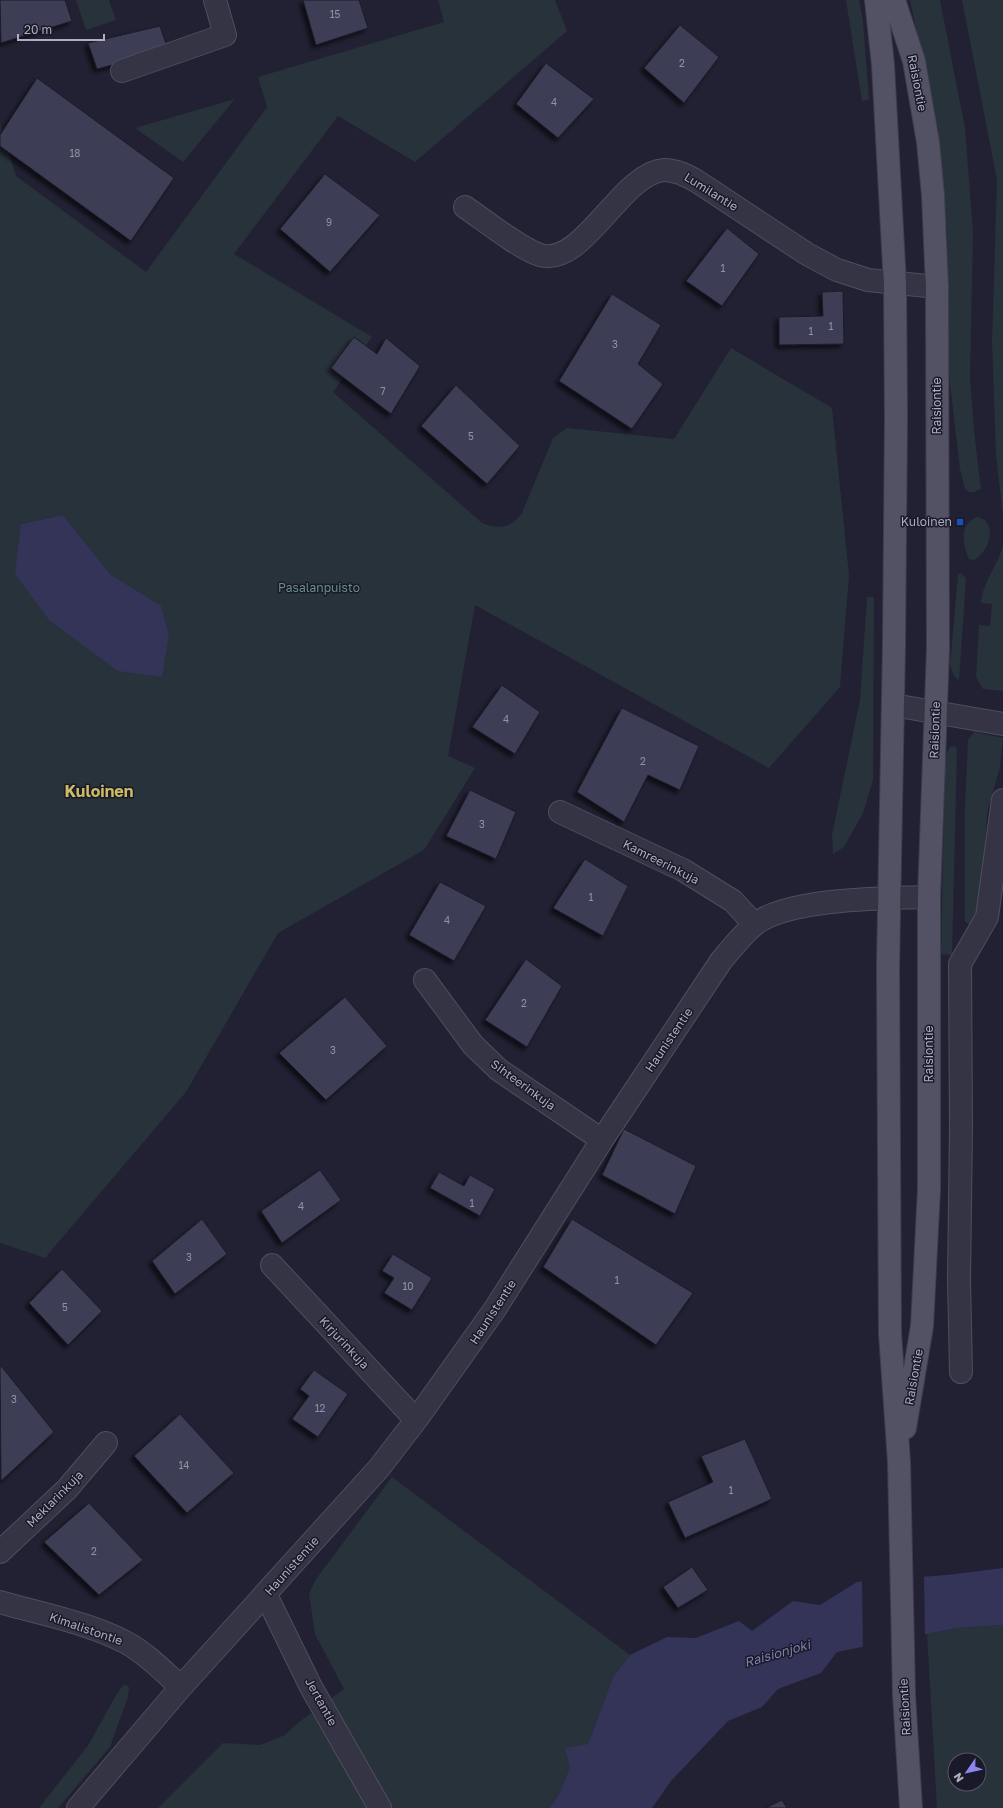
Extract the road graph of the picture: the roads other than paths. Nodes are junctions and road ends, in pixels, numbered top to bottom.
1 (215, 0) edge
2 (876, 0) edge
3 (894, 0) edge
4 (122, 71) dead end
5 (464, 207) dead end
6 (895, 284) junction
7 (937, 286) junction
8 (893, 705) junction
9 (936, 713) junction
10 (1003, 724) edge
11 (1003, 800) edge
12 (560, 812) dead end
13 (929, 897) junction
14 (890, 898) junction
15 (754, 924) junction
16 (425, 980) dead end
17 (602, 1140) junction
18 (272, 1266) dead end
19 (962, 1372) dead end
20 (416, 1420) junction
21 (106, 1443) dead end
22 (899, 1462) junction
23 (0, 1552) edge
24 (266, 1595) junction
25 (0, 1602) edge
26 (181, 1687) junction
27 (78, 1808) edge
28 (380, 1808) edge
29 (911, 1808) edge

1 - 4 street
2 - 6 main road, Raisiontie
3 - 7 main road, Raisiontie
5 - 6 street, Lumilantie
6 - 7 street, Lumilantie
6 - 8 main road, Raisiontie
7 - 9 main road, Raisiontie
8 - 9 street
8 - 14 main road, Raisiontie
9 - 10 street
9 - 13 main road, Raisiontie
11 - 19 street
12 - 15 street, Kamreerinkuja
13 - 14 street, Haunistentie
13 - 22 main road, Raisiontie
14 - 15 street, Haunistentie
14 - 22 main road, Raisiontie
15 - 17 street, Haunistentie
16 - 17 street, Sihteerinkuja
17 - 20 street, Haunistentie
18 - 20 street, Kirjurinkuja
20 - 24 street, Haunistentie
21 - 23 street, Meklarinkuja
22 - 29 main road, Raisiontie
24 - 26 street, Haunistentie
24 - 28 street, Jertantie
25 - 26 street, Kimalistontie
26 - 27 street, Haunistentie

